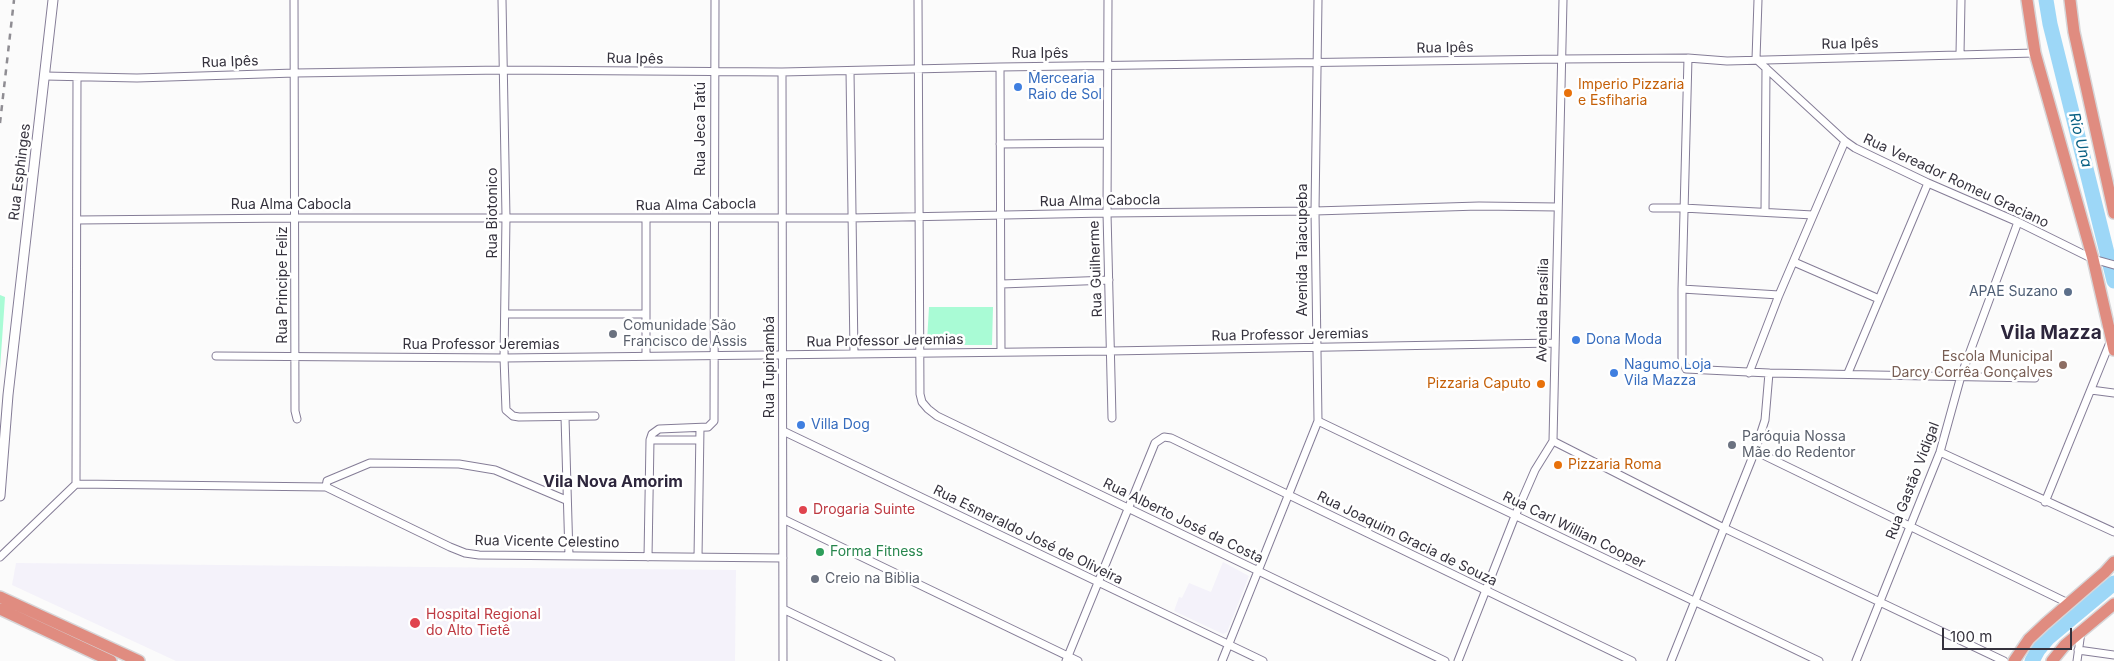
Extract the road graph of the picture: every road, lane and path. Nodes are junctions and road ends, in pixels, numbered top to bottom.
1 (53, 0) edge
2 (294, 0) edge
3 (502, 0) edge
4 (715, 0) edge
5 (918, 0) edge
6 (1108, 0) edge
7 (1318, 0) edge
8 (1563, 0) edge
9 (1758, 0) edge
10 (1962, 0) edge
11 (2027, 0) edge
12 (2070, 0) edge
13 (2035, 53) junction
14 (1960, 54) junction
15 (1688, 58) junction
16 (1561, 59) junction
17 (1756, 59) junction
18 (1319, 62) junction
19 (1107, 65) junction
20 (1000, 66) junction
21 (1766, 68) junction
22 (918, 69) junction
23 (503, 70) junction
24 (850, 71) junction
25 (782, 72) junction
26 (295, 73) junction
27 (714, 73) junction
28 (45, 76) junction
29 (77, 76) junction
30 (1845, 141) junction
31 (1107, 143) junction
32 (1000, 144) junction
33 (1928, 183) junction
34 (1558, 207) junction
35 (1653, 208) dead end
36 (1684, 208) junction
37 (1315, 211) junction
38 (1765, 211) junction
39 (1107, 213) junction
40 (2114, 213) edge
41 (1813, 214) junction
42 (783, 216) junction
43 (918, 216) junction
44 (1000, 216) junction
45 (506, 217) junction
46 (713, 217) junction
47 (295, 218) junction
48 (646, 218) junction
49 (851, 218) junction
50 (77, 220) junction
51 (2018, 222) junction
52 (2095, 260) junction
53 (1794, 262) junction
54 (2114, 265) edge
55 (1110, 280) junction
56 (1002, 284) junction
57 (1682, 289) junction
58 (1779, 294) junction
59 (1880, 299) junction
60 (505, 314) junction
61 (646, 314) junction
62 (1555, 343) junction
63 (2113, 345) edge
64 (1316, 347) junction
65 (1110, 351) junction
66 (1001, 352) junction
67 (920, 353) junction
68 (854, 354) junction
69 (783, 355) junction
70 (216, 356) dead end
71 (295, 356) junction
72 (646, 356) junction
73 (713, 356) junction
74 (504, 358) junction
75 (1749, 373) junction
76 (1769, 373) junction
77 (1848, 373) junction
78 (1961, 376) junction
79 (2035, 378) dead end
80 (2091, 390) junction
81 (2114, 392) edge
82 (595, 416) dead end
83 (565, 417) junction
84 (1112, 418) dead end
85 (297, 419) dead end
86 (1318, 421) junction
87 (700, 428) junction
88 (783, 431) junction
89 (650, 440) junction
90 (699, 440) junction
91 (1553, 441) junction
92 (1755, 451) junction
93 (1940, 452) junction
94 (76, 484) junction
95 (326, 487) junction
96 (1289, 495) junction
97 (0, 496) edge
98 (566, 500) junction
99 (2045, 502) junction
100 (1129, 509) junction
101 (1515, 516) junction
102 (783, 519) junction
103 (1909, 527) junction
104 (1724, 528) junction
105 (2114, 532) edge
106 (569, 556) junction
107 (0, 557) edge
108 (648, 557) junction
109 (698, 557) junction
110 (782, 558) junction
111 (2114, 562) edge
112 (1259, 571) junction
113 (1098, 583) junction
114 (1486, 591) junction
115 (0, 597) edge
116 (1880, 601) junction
117 (1694, 602) junction
118 (2068, 603) junction
119 (2114, 604) edge
120 (0, 609) edge
121 (783, 609) junction
122 (2081, 632) junction
123 (1229, 644) junction
124 (2078, 650) junction
125 (2114, 655) edge
126 (1067, 658) edge
127 (111, 661) edge
128 (139, 661) edge
129 (783, 661) edge
130 (891, 661) edge
131 (1078, 661) edge
132 (1222, 661) edge
133 (1263, 661) edge
134 (1444, 661) edge
135 (1458, 661) edge
136 (1632, 661) edge
137 (1671, 661) edge
138 (1819, 661) edge
139 (1856, 661) edge
140 (2004, 661) edge
141 (2014, 661) edge
142 (2052, 661) edge
143 (2077, 661) edge

1 - 28 street, Rua Esphinges
2 - 26 street, Rua Principe Feliz
3 - 23 street, Rua Biotonico
4 - 27 street, Rua Jeca Tatú
5 - 22 street
6 - 19 street, Rua Guilherme
7 - 18 street, Avenida Taiacupeba
8 - 16 street, Avenida Brasília
9 - 17 street
10 - 14 street
11 - 13 highway
12 - 40 highway
13 - 14 street, Rua Ipês
13 - 52 highway
14 - 17 street, Rua Ipês
15 - 16 street, Rua Ipês
15 - 17 street, Rua Ipês
15 - 36 street
16 - 18 street, Rua Ipês
16 - 34 street, Avenida Brasília
17 - 21 street, Rua Vereador Romeu Graciano
18 - 19 street, Rua Ipês
18 - 37 street, Avenida Taiacupeba
19 - 20 street, Rua Ipês
19 - 31 street, Rua Guilherme
20 - 22 street, Rua Ipês
20 - 32 street
21 - 30 street, Rua Vereador Romeu Graciano
21 - 38 street
22 - 24 street, Rua Ipês
22 - 43 street
23 - 26 street, Rua Ipês
23 - 27 street, Rua Ipês
23 - 45 street, Rua Biotonico
24 - 25 street, Rua Ipês
24 - 49 street
25 - 27 street, Rua Ipês
25 - 42 street, Rua Tupinambá
26 - 29 street, Rua Ipês
26 - 47 street, Rua Principe Feliz
27 - 46 street, Rua Jeca Tatú
28 - 29 street, Rua Ipês
28 - 97 street, Rua Esphinges
29 - 50 street
30 - 33 street, Rua Vereador Romeu Graciano
30 - 41 street
31 - 32 street
31 - 39 street, Rua Guilherme
32 - 44 street
33 - 51 street, Rua Vereador Romeu Graciano
33 - 59 street
34 - 37 street, Rua Alma Cabocla
34 - 62 street, Avenida Brasília
35 - 36 street
36 - 38 street
36 - 57 street
37 - 39 street, Rua Alma Cabocla
37 - 64 street, Avenida Taiacupeba
38 - 41 street
39 - 44 street, Rua Alma Cabocla
39 - 55 street, Rua Guilherme
41 - 53 street
42 - 46 street, Rua Alma Cabocla
42 - 49 street, Rua Alma Cabocla
42 - 69 street, Rua Tupinambá
43 - 44 street, Rua Alma Cabocla
43 - 49 street, Rua Alma Cabocla
43 - 67 street
44 - 56 street
45 - 47 street, Rua Alma Cabocla
45 - 48 street, Rua Alma Cabocla
45 - 60 street, Rua Biotonico
46 - 48 street, Rua Alma Cabocla
46 - 73 street, Rua Jeca Tatú
47 - 50 street, Rua Alma Cabocla
47 - 71 street, Rua Principe Feliz
48 - 61 street
49 - 68 street
50 - 94 street
51 - 52 street, Rua Vereador Romeu Graciano
51 - 78 street, Rua Gastão Vidigal
52 - 54 street, Rua Vereador Romeu Graciano
52 - 63 highway
53 - 58 street
53 - 59 street
55 - 56 street
55 - 65 street, Rua Guilherme
56 - 66 street
57 - 58 street
57 - 75 street
58 - 75 street
59 - 77 street
60 - 61 street
60 - 74 street, Rua Biotonico
61 - 72 street
62 - 64 street, Rua Professor Jeremias
62 - 91 street, Avenida Brasília
63 - 80 street
64 - 65 street, Rua Professor Jeremias
64 - 86 street, Avenida Taiacupeba
65 - 66 street, Rua Professor Jeremias
65 - 84 street, Rua Guilherme
66 - 67 street, Rua Professor Jeremias
67 - 68 street, Rua Professor Jeremias
67 - 100 street, Rua Alberto José da Costa
68 - 69 street, Rua Professor Jeremias
69 - 73 street, Rua Professor Jeremias
69 - 88 street, Rua Tupinambá
70 - 71 street, Rua Professor Jeremias
71 - 74 street, Rua Professor Jeremias
71 - 85 street, Rua Principe Feliz
72 - 73 street, Rua Professor Jeremias
72 - 74 street, Rua Professor Jeremias
73 - 87 street, Rua Jeca Tatú
74 - 83 street, Rua Biotonico
75 - 76 street
76 - 77 street
76 - 92 street
77 - 78 street
78 - 79 street
78 - 93 street, Rua Gastão Vidigal
80 - 81 street
80 - 99 street
82 - 83 street
83 - 98 street
86 - 96 street, Avenida Taiacupeba
86 - 101 street, Rua Carl Willian Cooper
87 - 89 street
87 - 90 street
88 - 102 street, Rua Tupinambá
88 - 113 street, Rua Esmeraldo José de Oliveira
89 - 90 street
89 - 108 street
90 - 109 street
91 - 101 street
91 - 104 street
92 - 103 street
92 - 104 street
93 - 99 street
93 - 103 street, Rua Gastão Vidigal
94 - 95 street
94 - 107 street
95 - 98 street
95 - 106 street, Rua Vicente Celestino
96 - 100 street, Rua Joaquim Gracia de Souza
96 - 112 street, Avenida Taiacupeba
96 - 114 street, Rua Joaquim Gracia de Souza
98 - 106 street
99 - 105 street
100 - 112 street, Rua Alberto José da Costa
100 - 113 street
101 - 114 street
101 - 117 street, Rua Carl Willian Cooper
102 - 110 street, Rua Tupinambá
102 - 126 street
103 - 116 street, Rua Gastão Vidigal
103 - 118 street
104 - 116 street
104 - 117 street
106 - 108 street, Rua Vicente Celestino
108 - 109 street, Rua Vicente Celestino
109 - 110 street, Rua Vicente Celestino
110 - 121 street, Rua Tupinambá
111 - 118 highway
112 - 123 street, Avenida Taiacupeba
112 - 134 street, Rua Alberto José da Costa
113 - 123 street, Rua Esmeraldo José de Oliveira
113 - 126 street
114 - 135 street
114 - 136 street, Rua Joaquim Gracia de Souza
115 - 128 highway
116 - 139 street, Rua Gastão Vidigal
116 - 140 street
117 - 137 street
117 - 138 street, Rua Carl Willian Cooper
118 - 141 highway
119 - 122 highway
120 - 127 highway
121 - 129 street, Rua Tupinambá
121 - 130 street
122 - 124 street
122 - 142 highway
123 - 132 street, Avenida Taiacupeba
123 - 133 street, Rua Esmeraldo José de Oliveira
124 - 125 street
124 - 143 street
126 - 131 street

